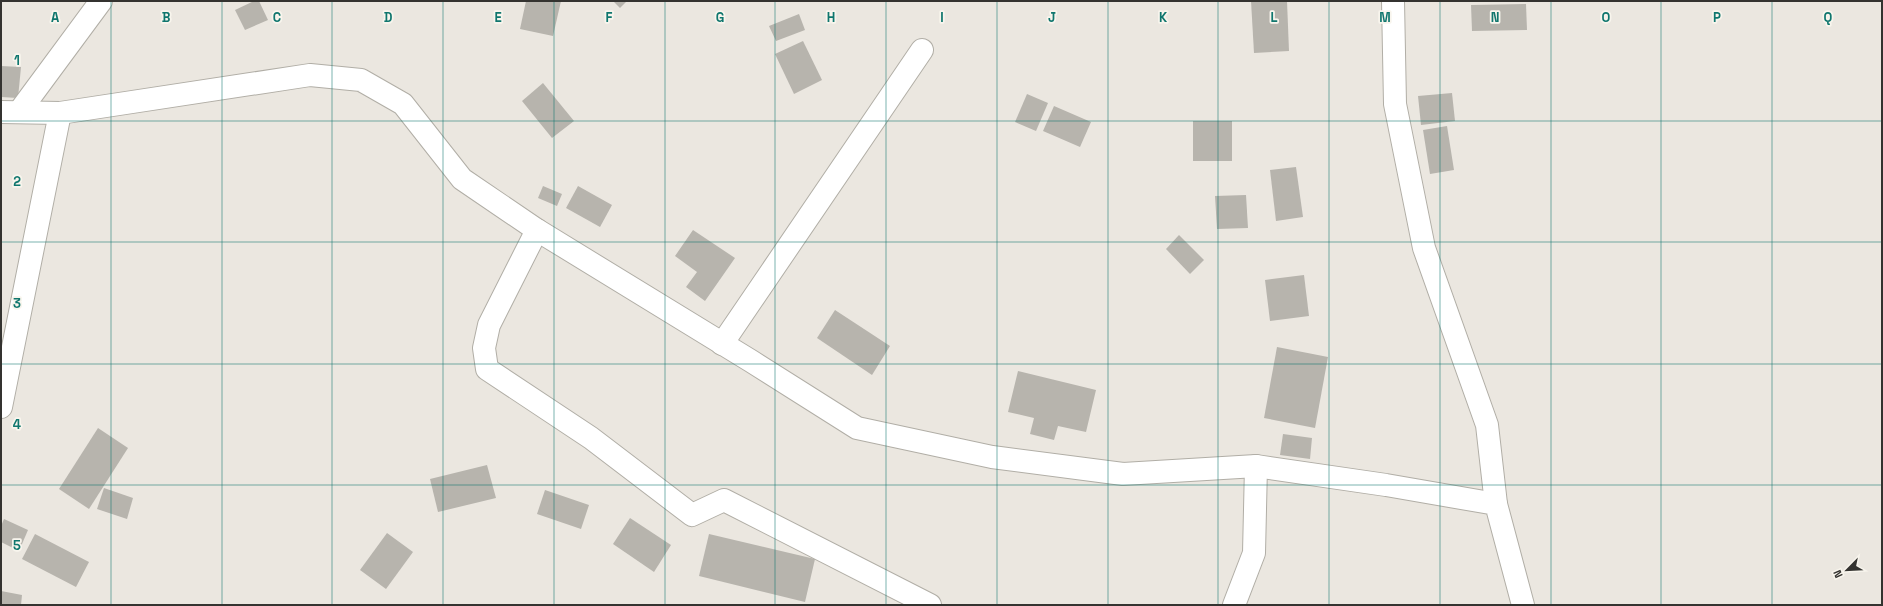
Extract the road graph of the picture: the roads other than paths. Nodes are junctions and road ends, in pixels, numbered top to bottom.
1 (101, 1) edge
2 (1393, 1) edge
3 (922, 50) dead end
4 (10, 112) edge
5 (60, 113) junction
6 (537, 230) junction
7 (722, 344) junction
8 (1, 407) edge
9 (1256, 466) junction
10 (1496, 504) junction
11 (930, 605) edge
12 (1234, 605) edge
13 (1523, 605) edge

1 - 4 street
2 - 10 street
3 - 7 street
4 - 5 street
5 - 6 street
5 - 8 street
6 - 7 street
6 - 11 street
7 - 9 street
9 - 10 street
9 - 12 street
10 - 13 street

